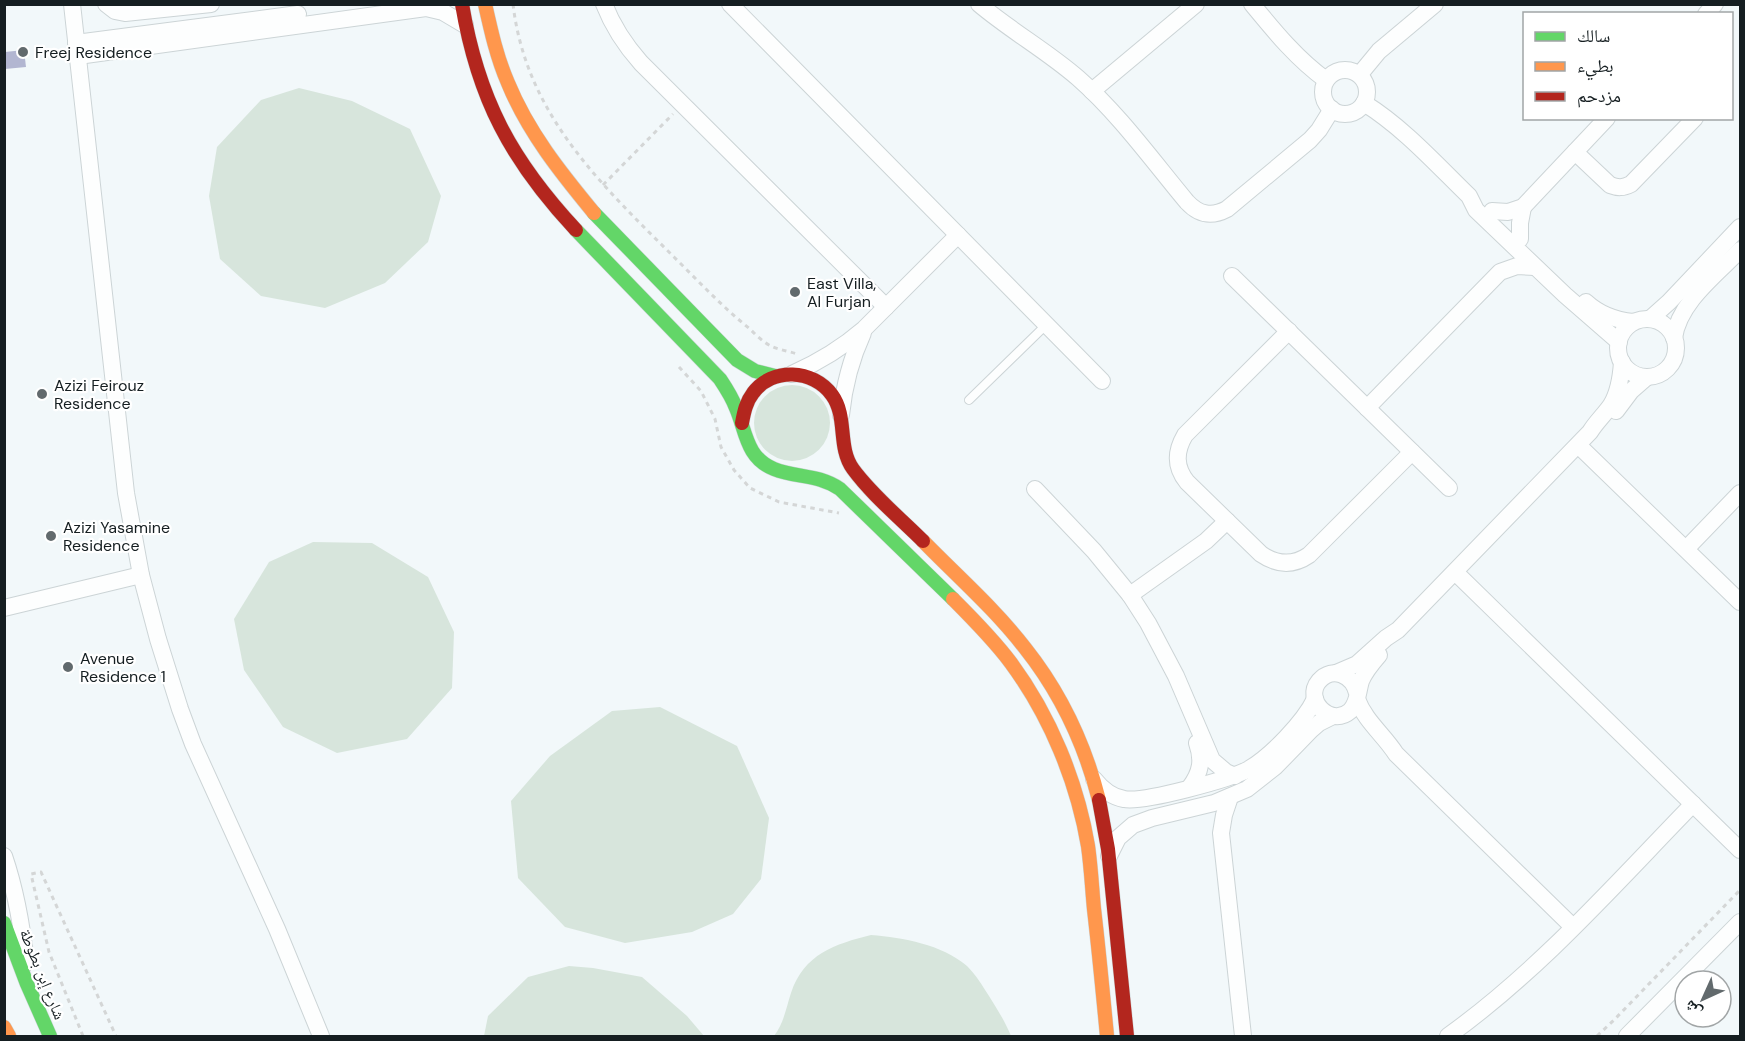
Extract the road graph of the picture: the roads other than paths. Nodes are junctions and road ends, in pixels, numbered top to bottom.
1 (72, 4) edge
2 (211, 4) edge
3 (370, 4) edge
4 (462, 4) edge
5 (485, 4) edge
6 (604, 4) edge
7 (730, 4) edge
8 (979, 4) edge
9 (1196, 4) edge
10 (1252, 4) edge
11 (1435, 4) edge
12 (108, 5) edge
13 (465, 25) junction
14 (77, 50) junction
15 (1360, 74) junction
16 (1326, 80) junction
17 (1092, 91) junction
18 (1364, 103) junction
19 (1332, 109) junction
20 (1605, 120) edge
21 (1693, 120) edge
22 (1575, 153) junction
23 (1469, 196) junction
24 (1523, 207) junction
25 (1492, 211) junction
26 (1740, 227) edge
27 (958, 235) junction
28 (1513, 239) junction
29 (1737, 256) edge
30 (1535, 267) junction
31 (1500, 272) junction
32 (1232, 276) dead end
33 (1568, 292) junction
34 (886, 307) junction
35 (1642, 321) junction
36 (1046, 325) junction
37 (864, 329) junction
38 (1289, 331) junction
39 (1674, 338) junction
40 (1619, 342) junction
41 (1622, 362) junction
42 (783, 375) junction
43 (1647, 377) junction
44 (1102, 381) dead end
45 (969, 400) dead end
46 (1367, 408) junction
47 (742, 423) junction
48 (841, 424) junction
49 (1590, 432) junction
50 (1578, 445) junction
51 (834, 449) dead end
52 (1412, 452) junction
53 (818, 465) dead end
54 (786, 472) junction
55 (1449, 488) dead end
56 (1035, 489) dead end
57 (1740, 493) edge
58 (1227, 521) junction
59 (1686, 549) junction
60 (1455, 572) junction
61 (141, 575) junction
62 (1130, 595) junction
63 (1740, 602) edge
64 (4, 608) edge
65 (1398, 630) junction
66 (1336, 673) junction
67 (1357, 696) junction
68 (1315, 699) junction
69 (1192, 715) junction
70 (1336, 716) junction
71 (1396, 754) junction
72 (1235, 776) junction
73 (1093, 777) junction
74 (1183, 789) junction
75 (1230, 797) junction
76 (1693, 804) junction
77 (1200, 807) junction
78 (1182, 811) junction
79 (1221, 833) junction
80 (1740, 850) edge
81 (4, 856) edge
82 (1109, 856) junction
83 (1740, 922) edge
84 (4, 923) edge
85 (1573, 927) junction
86 (27, 984) junction
87 (4, 1027) edge
88 (9, 1036) edge
89 (50, 1036) edge
90 (321, 1036) edge
91 (1107, 1036) edge
92 (1127, 1036) edge
93 (1243, 1036) edge
94 (1448, 1036) edge
95 (1627, 1036) edge

1 - 14 street
2 - 12 street
3 - 14 street
4 - 13 street
5 - 42 street
6 - 34 street
7 - 27 street
8 - 17 street
9 - 17 street
10 - 16 street
11 - 15 street
13 - 14 street
13 - 47 street
14 - 61 street
15 - 16 street
15 - 18 street
16 - 19 street
17 - 19 street
18 - 19 street
18 - 23 street
20 - 22 street
21 - 22 street
22 - 24 street
23 - 25 street
23 - 28 street
24 - 25 street
24 - 28 street
25 - 28 street
26 - 35 street
27 - 34 street
27 - 36 street
28 - 30 street
28 - 31 street
28 - 33 street
29 - 39 street
30 - 31 street
30 - 33 street
31 - 46 street
32 - 38 street
33 - 35 street
33 - 40 street
34 - 37 street
35 - 39 street
35 - 40 street
36 - 44 street
36 - 45 lane
37 - 42 street
37 - 48 street
38 - 46 street
38 - 58 street
39 - 43 street
40 - 41 street
41 - 43 street
41 - 49 street
42 - 47 street
42 - 48 street
43 - 49 street
46 - 52 street
47 - 54 street
48 - 51 street
48 - 73 street
49 - 50 street
50 - 59 street
50 - 60 street
52 - 55 street
52 - 58 street
53 - 54 street
54 - 91 street
56 - 62 street
57 - 59 street
58 - 62 street
59 - 63 street
60 - 65 street
60 - 76 street
61 - 64 street
61 - 90 street
62 - 69 street
65 - 66 street
65 - 67 street
66 - 67 street
66 - 68 street
67 - 70 street
67 - 71 street
68 - 70 street
68 - 72 street
69 - 72 street
69 - 74 street
70 - 71 street
70 - 75 street
71 - 85 street
72 - 74 street
73 - 74 street
73 - 82 street
74 - 78 street
75 - 77 street
75 - 79 street
76 - 80 street
76 - 85 street
77 - 78 street
77 - 79 street
78 - 82 street
79 - 93 street
81 - 86 street
82 - 92 street
83 - 95 street
84 - 86 street, شارع إبن بطوطة
85 - 94 street
86 - 89 street, شارع إبن بطوطة
87 - 88 street

